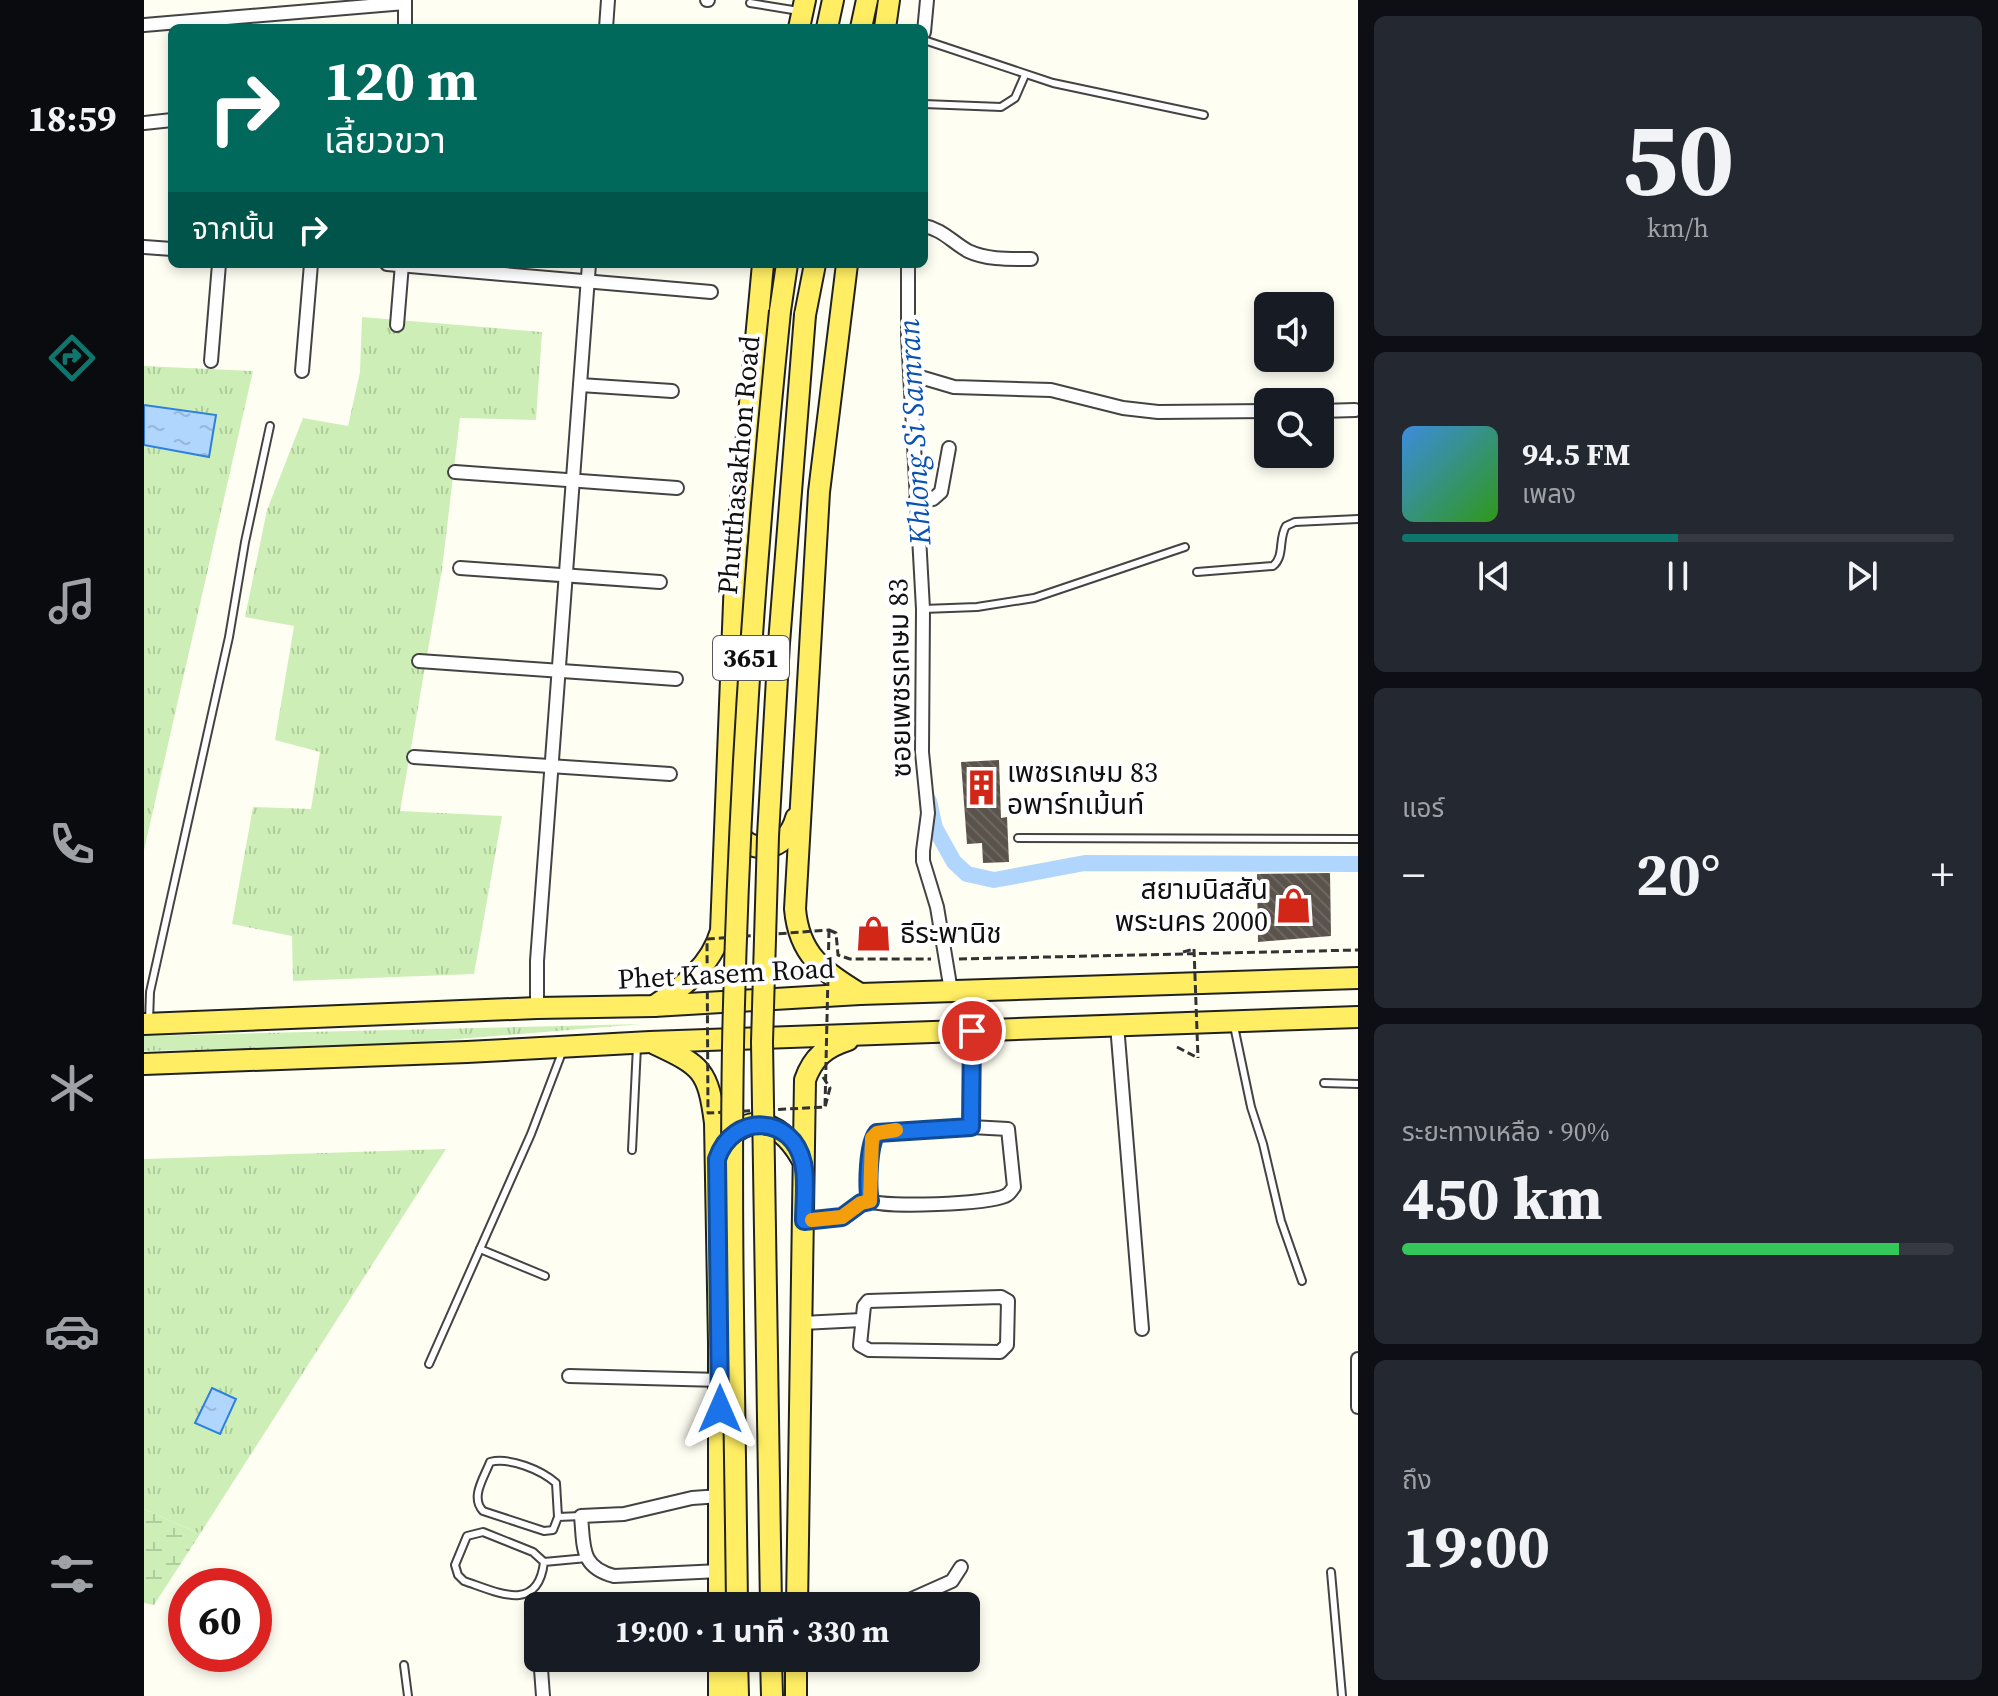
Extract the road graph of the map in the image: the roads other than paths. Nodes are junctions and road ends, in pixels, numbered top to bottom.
1 (608, 0) edge
2 (833, 0) edge
3 (867, 0) edge
4 (889, 0) edge
5 (927, 0) edge
6 (405, 2) edge
7 (750, 3) dead end
8 (802, 13) edge
9 (405, 24) edge
10 (606, 24) edge
11 (828, 24) edge
12 (862, 24) edge
13 (886, 24) edge
14 (925, 24) edge
15 (144, 25) edge
16 (928, 41) edge
17 (1025, 75) junction
18 (928, 104) edge
19 (1204, 115) dead end
20 (168, 120) edge
21 (144, 123) edge
22 (928, 227) edge
23 (144, 247) edge
24 (168, 249) edge
25 (1031, 259) dead end
26 (219, 268) edge
27 (311, 268) edge
28 (402, 268) edge
29 (446, 268) edge
30 (589, 268) edge
31 (763, 268) edge
32 (786, 268) edge
33 (814, 268) edge
34 (847, 268) edge
35 (908, 268) edge
36 (587, 281) junction
37 (711, 292) dead end
38 (397, 325) dead end
39 (211, 361) dead end
40 (302, 371) dead end
41 (910, 374) junction
42 (580, 385) junction
43 (672, 391) dead end
44 (1355, 410) dead end
45 (1254, 411) edge
46 (1334, 411) edge
47 (270, 426) dead end
48 (949, 448) dead end
49 (455, 472) dead end
50 (573, 480) junction
51 (677, 488) dead end
52 (915, 501) junction
53 (1358, 519) edge
54 (1185, 547) dead end
55 (460, 568) dead end
56 (1197, 572) dead end
57 (566, 576) junction
58 (660, 582) dead end
59 (923, 609) junction
60 (419, 661) dead end
61 (560, 670) junction
62 (676, 679) dead end
63 (414, 757) dead end
64 (553, 766) junction
65 (670, 774) dead end
66 (726, 799) junction
67 (800, 807) junction
68 (1018, 838) dead end
69 (1358, 839) edge
70 (1358, 978) edge
71 (951, 991) junction
72 (860, 994) junction
73 (654, 1006) junction
74 (537, 1008) junction
75 (1358, 1017) edge
76 (1234, 1021) junction
77 (147, 1024) edge
78 (1117, 1025) junction
79 (972, 1031) junction
80 (864, 1035) junction
81 (644, 1042) junction
82 (564, 1047) junction
83 (144, 1064) edge
84 (1324, 1083) dead end
85 (1358, 1084) edge
86 (971, 1127) junction
87 (632, 1150) dead end
88 (717, 1159) junction
89 (803, 1162) junction
90 (870, 1201) junction
91 (804, 1221) junction
92 (480, 1249) junction
93 (545, 1276) dead end
94 (1302, 1281) dead end
95 (862, 1320) junction
96 (802, 1323) junction
97 (1142, 1329) dead end
98 (1358, 1359) edge
99 (429, 1364) dead end
100 (569, 1376) dead end
101 (720, 1380) junction
102 (1358, 1407) edge
103 (720, 1496) junction
104 (581, 1516) junction
105 (558, 1517) junction
106 (587, 1558) junction
107 (544, 1562) junction
108 (961, 1567) dead end
109 (720, 1571) junction
110 (1331, 1572) dead end
111 (719, 1592) edge
112 (737, 1592) edge
113 (771, 1592) edge
114 (797, 1592) edge
115 (927, 1592) edge
116 (404, 1665) dead end
117 (541, 1672) edge
118 (719, 1672) edge
119 (737, 1672) edge
120 (771, 1672) edge
121 (796, 1672) edge
122 (408, 1696) edge
123 (543, 1696) edge
124 (719, 1696) edge
125 (738, 1696) edge
126 (772, 1696) edge
127 (796, 1696) edge
128 (1342, 1696) edge

1 - 10 street
2 - 11 main road
3 - 12 main road
4 - 13 main road
5 - 14 street
6 - 9 street
6 - 15 street
7 - 8 lane
16 - 17 lane
17 - 18 lane
17 - 19 lane
20 - 21 street
22 - 25 street
23 - 24 street
26 - 39 street
27 - 40 street
28 - 38 street
29 - 36 street
30 - 36 street
31 - 66 main road
32 - 112 main road, Phutthasakhon Road / 3651, bridge
33 - 113 main road, Phutthasakhon Road / 3651, bridge
34 - 67 main road
35 - 41 street, ซอยเพชรเกษม 83
36 - 37 street
36 - 42 street
41 - 45 street
41 - 52 street, ซอยเพชรเกษม 83
42 - 43 street
42 - 50 street
44 - 46 street
47 - 77 lane
48 - 52 street
49 - 50 street
50 - 51 street
50 - 57 street
52 - 59 street, ซอยเพชรเกษม 83
53 - 56 lane
54 - 59 lane
55 - 57 street
57 - 58 street
57 - 61 street
59 - 71 street, ซอยเพชรเกษม 83
60 - 61 street
61 - 62 street
61 - 64 street
63 - 64 street
64 - 65 street
64 - 74 street
66 - 67 main road
66 - 73 main road
67 - 72 main road
68 - 69 lane
70 - 71 main road, Phet Kasem Road
71 - 72 main road, Phet Kasem Road
72 - 73 main road, Phet Kasem Road
73 - 74 main road, Phet Kasem Road
74 - 77 main road, Phet Kasem Road
75 - 76 main road
76 - 78 main road
76 - 94 lane
78 - 79 main road
78 - 97 street
79 - 80 main road
79 - 86 street
80 - 81 main road
80 - 89 main road
81 - 82 main road
81 - 87 lane
81 - 88 main road
82 - 83 main road
82 - 92 lane
84 - 85 lane
86 - 90 street
86 - 90 street
88 - 89 main road
88 - 101 main road
89 - 91 main road
90 - 91 street
91 - 96 main road
92 - 93 lane
92 - 99 lane
95 - 95 street
95 - 96 street
96 - 114 main road
98 - 102 street
100 - 101 street
101 - 103 main road
103 - 104 street
103 - 109 main road
104 - 105 lane
104 - 106 street
105 - 105 lane
106 - 107 lane
106 - 109 street
107 - 107 lane
108 - 115 street
109 - 111 main road
110 - 128 lane
116 - 122 lane
117 - 123 street
118 - 124 main road
119 - 125 main road
120 - 126 main road
121 - 127 main road

